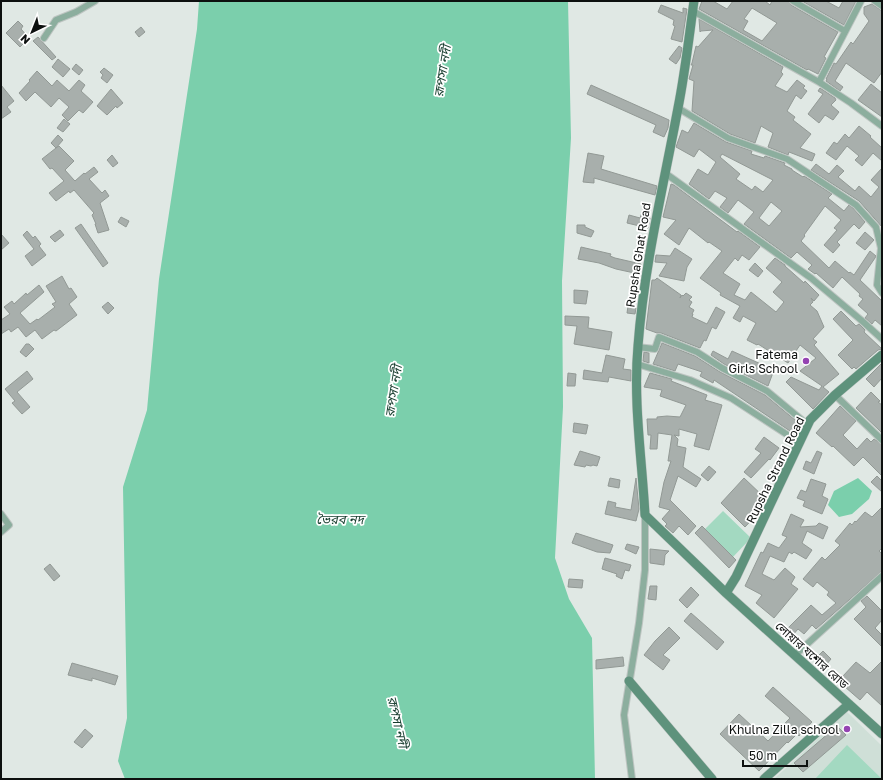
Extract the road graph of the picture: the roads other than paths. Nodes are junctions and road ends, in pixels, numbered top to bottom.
1 (95, 1) edge
2 (694, 1) edge
3 (793, 1) edge
4 (861, 1) edge
5 (875, 1) edge
6 (882, 6) edge
7 (693, 11) junction
8 (845, 31) junction
9 (44, 38) dead end
10 (819, 82) junction
11 (678, 108) junction
12 (882, 126) edge
13 (665, 173) junction
14 (882, 293) edge
15 (882, 340) edge
16 (638, 347) junction
17 (882, 355) edge
18 (637, 364) junction
19 (835, 395) junction
20 (808, 425) junction
21 (882, 440) edge
22 (800, 443) junction
23 (1, 514) edge
24 (645, 515) junction
25 (1, 532) edge
26 (882, 576) edge
27 (726, 593) junction
28 (795, 655) junction
29 (629, 681) junction
30 (849, 704) junction
31 (882, 734) edge
32 (632, 779) edge
33 (712, 779) edge
34 (764, 779) edge

1 - 9 street
2 - 7 street, Rupsha Ghat Road
3 - 8 street
4 - 8 street
5 - 6 street
7 - 10 street
7 - 11 street, Rupsha Ghat Road
8 - 10 street
10 - 12 street
11 - 13 street, Rupsha Ghat Road
11 - 14 street
13 - 15 street
13 - 16 street, Rupsha Ghat Road
16 - 18 street, Rupsha Ghat Road
16 - 20 street
17 - 19 street, Rupsha Strand Road
18 - 22 street
18 - 24 street, Rupsha Ghat Road
19 - 20 street, Rupsha Strand Road
19 - 21 street
20 - 22 street, Rupsha Strand Road
22 - 27 street, Rupsha Strand Road
23 - 25 street
24 - 27 street, লোয়ার যশোর রোড
24 - 29 street
26 - 28 street
27 - 28 street, লোয়ার যশোর রোড
28 - 30 street, লোয়ার যশোর রোড
29 - 32 street
29 - 33 street
30 - 31 street, লোয়ার যশোর রোড
30 - 34 street

